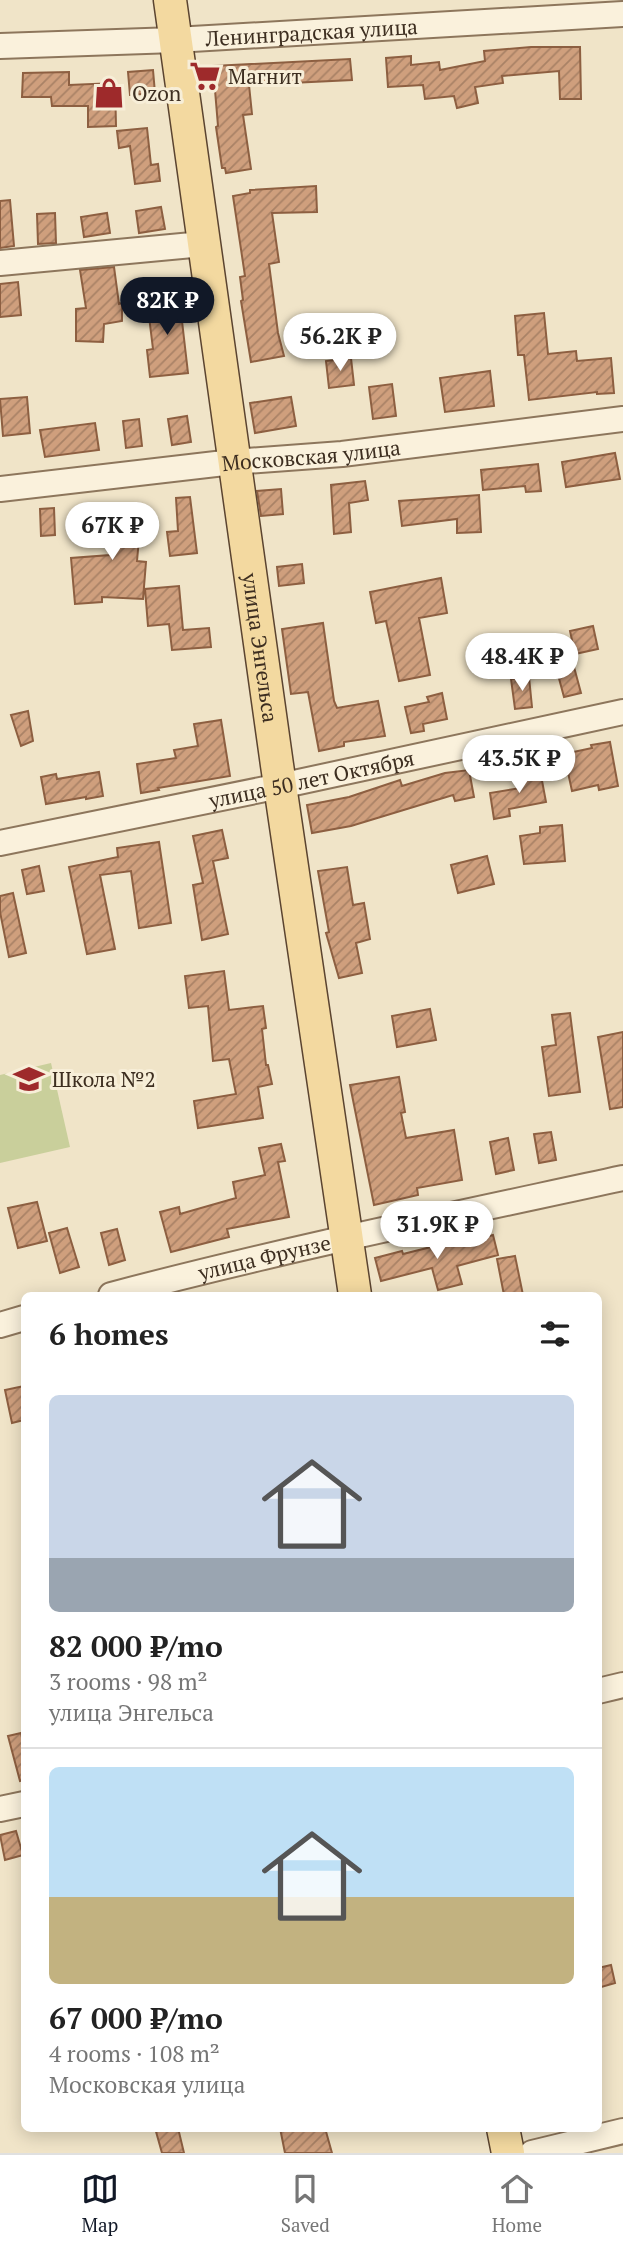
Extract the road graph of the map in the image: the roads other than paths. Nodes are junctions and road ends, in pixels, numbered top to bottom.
1 (170, 0) edge
2 (623, 14) edge
3 (176, 40) junction
4 (0, 46) edge
5 (203, 244) junction
6 (0, 263) edge
7 (623, 419) edge
8 (233, 462) junction
9 (0, 489) edge
10 (623, 712) edge
11 (280, 786) junction
12 (0, 843) edge
13 (623, 1178) edge
14 (345, 1238) junction
15 (122, 1292) edge
16 (354, 1292) edge
17 (21, 1319) edge
18 (0, 1325) edge
19 (623, 1685) edge
20 (602, 1690) edge
21 (21, 1805) edge
22 (0, 1809) edge
23 (623, 2131) edge
24 (504, 2132) edge
25 (508, 2153) edge
26 (532, 2153) edge

1 - 3 main road, улица Энгельса
2 - 3 street, Ленинградская улица
3 - 4 street, Ленинградская улица
3 - 5 main road, улица Энгельса
5 - 6 street
5 - 8 main road, улица Энгельса
7 - 8 street, Московская улица
8 - 9 street, Московская улица
8 - 11 main road, улица Энгельса
10 - 11 street, улица 50 лет Октября
11 - 12 street, улица 50 лет Октября
11 - 14 main road, улица Энгельса
13 - 14 street, улица Фрунзе
14 - 15 street, улица Фрунзе
14 - 16 main road, улица Энгельса
17 - 18 street
19 - 20 street
21 - 22 street
23 - 26 street
24 - 25 main road

